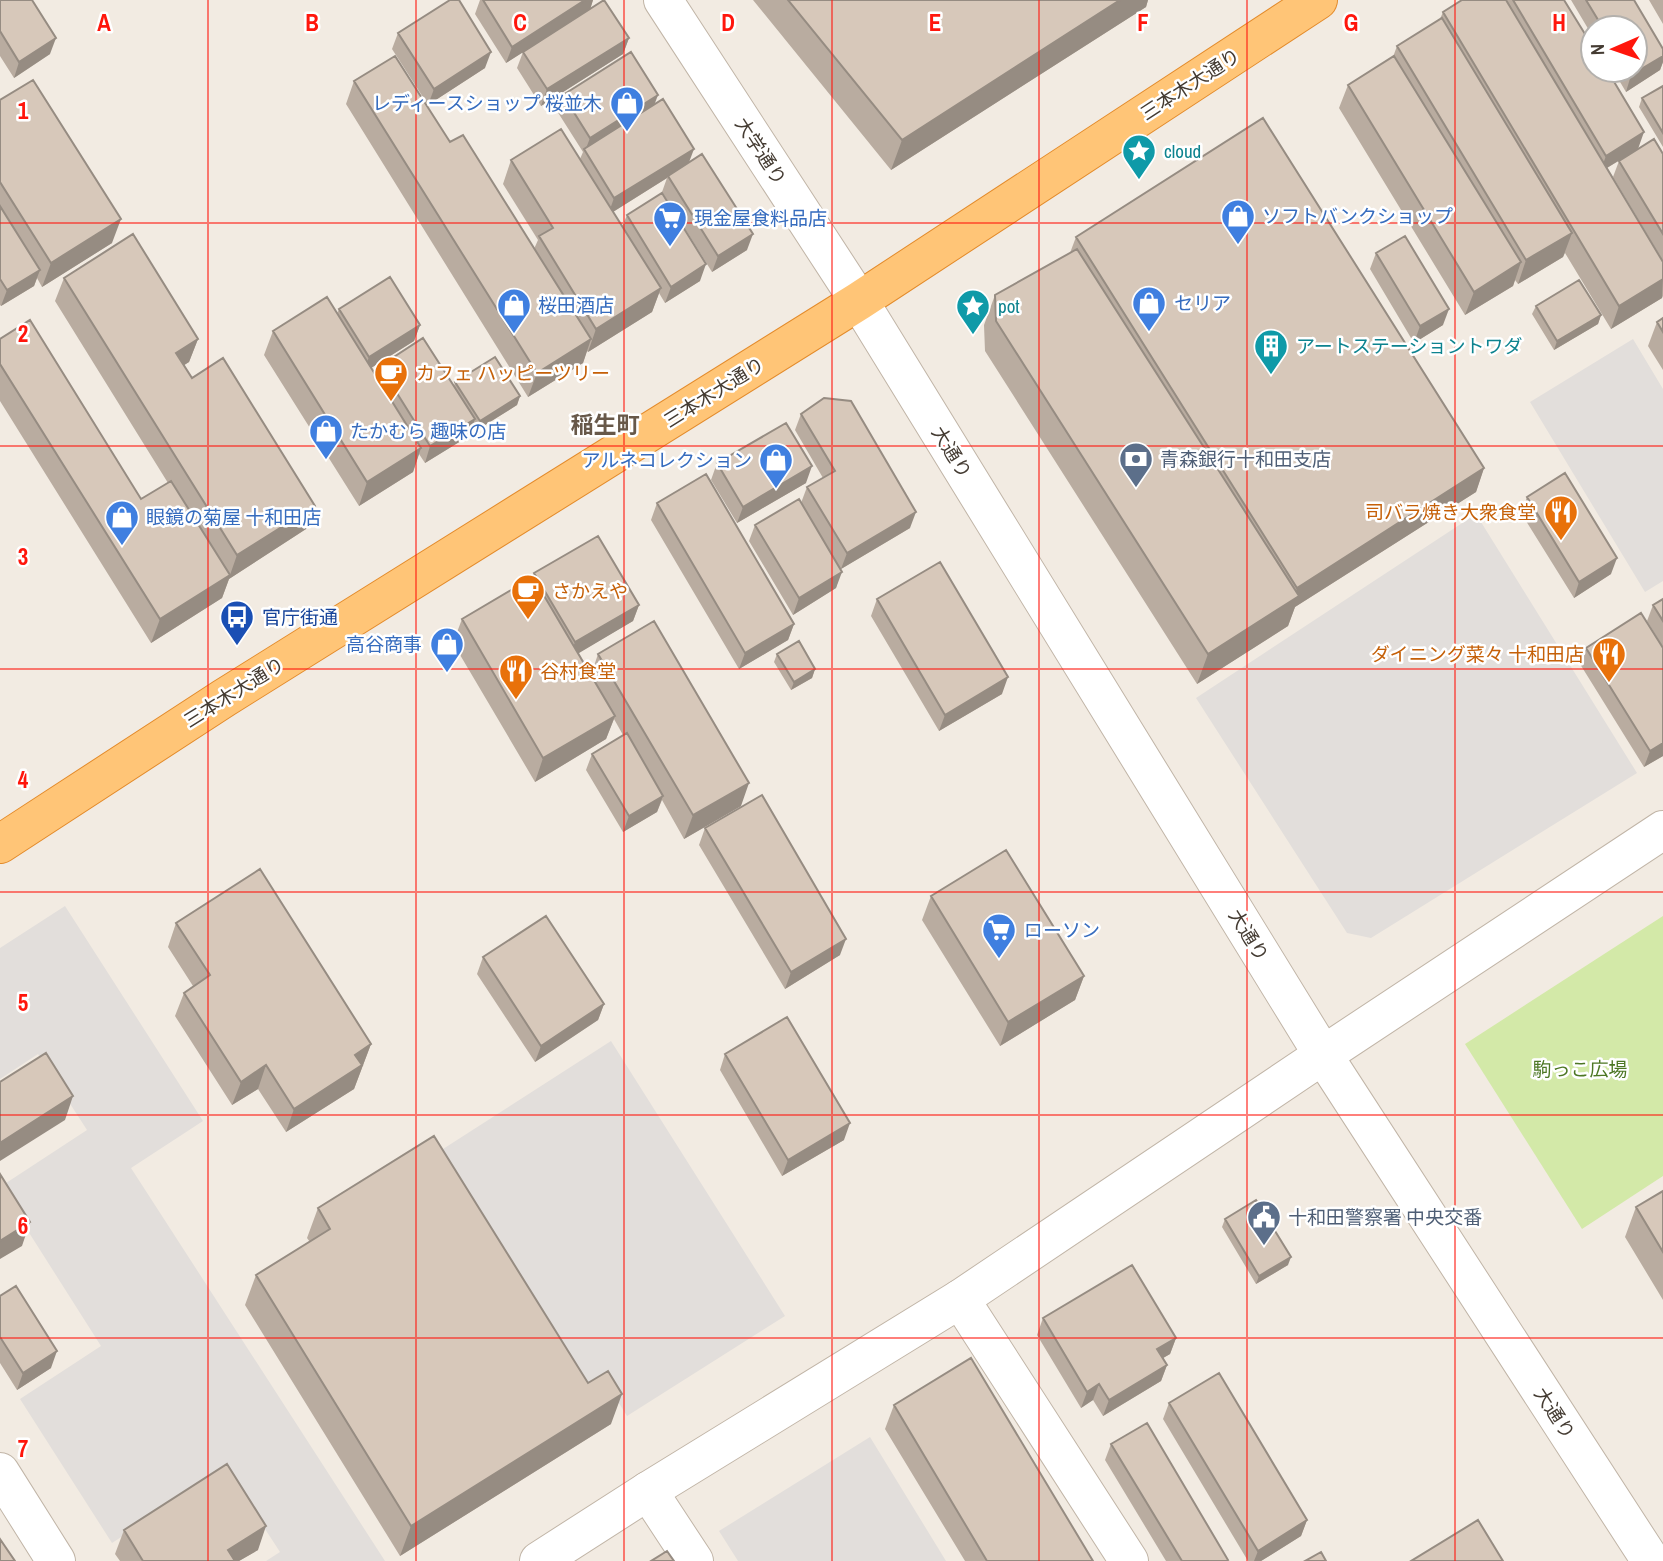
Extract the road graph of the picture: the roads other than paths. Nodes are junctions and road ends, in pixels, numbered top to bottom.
1 (663, 0) edge
2 (1318, 0) edge
3 (859, 301) junction
4 (1663, 830) edge
5 (0, 844) edge
6 (1323, 1055) junction
7 (960, 1299) junction
8 (0, 1472) edge
9 (648, 1490) junction
10 (57, 1561) edge
11 (539, 1561) edge
12 (694, 1561) edge
13 (1129, 1561) edge
14 (1651, 1561) edge

1 - 3 street, 大学通り
2 - 3 highway, 三本木大通り
3 - 5 highway, 三本木大通り
3 - 6 street, 大通り
4 - 6 street
6 - 7 street
6 - 14 street, 大通り
7 - 9 street
7 - 13 street
8 - 10 street
9 - 11 street
9 - 12 street

